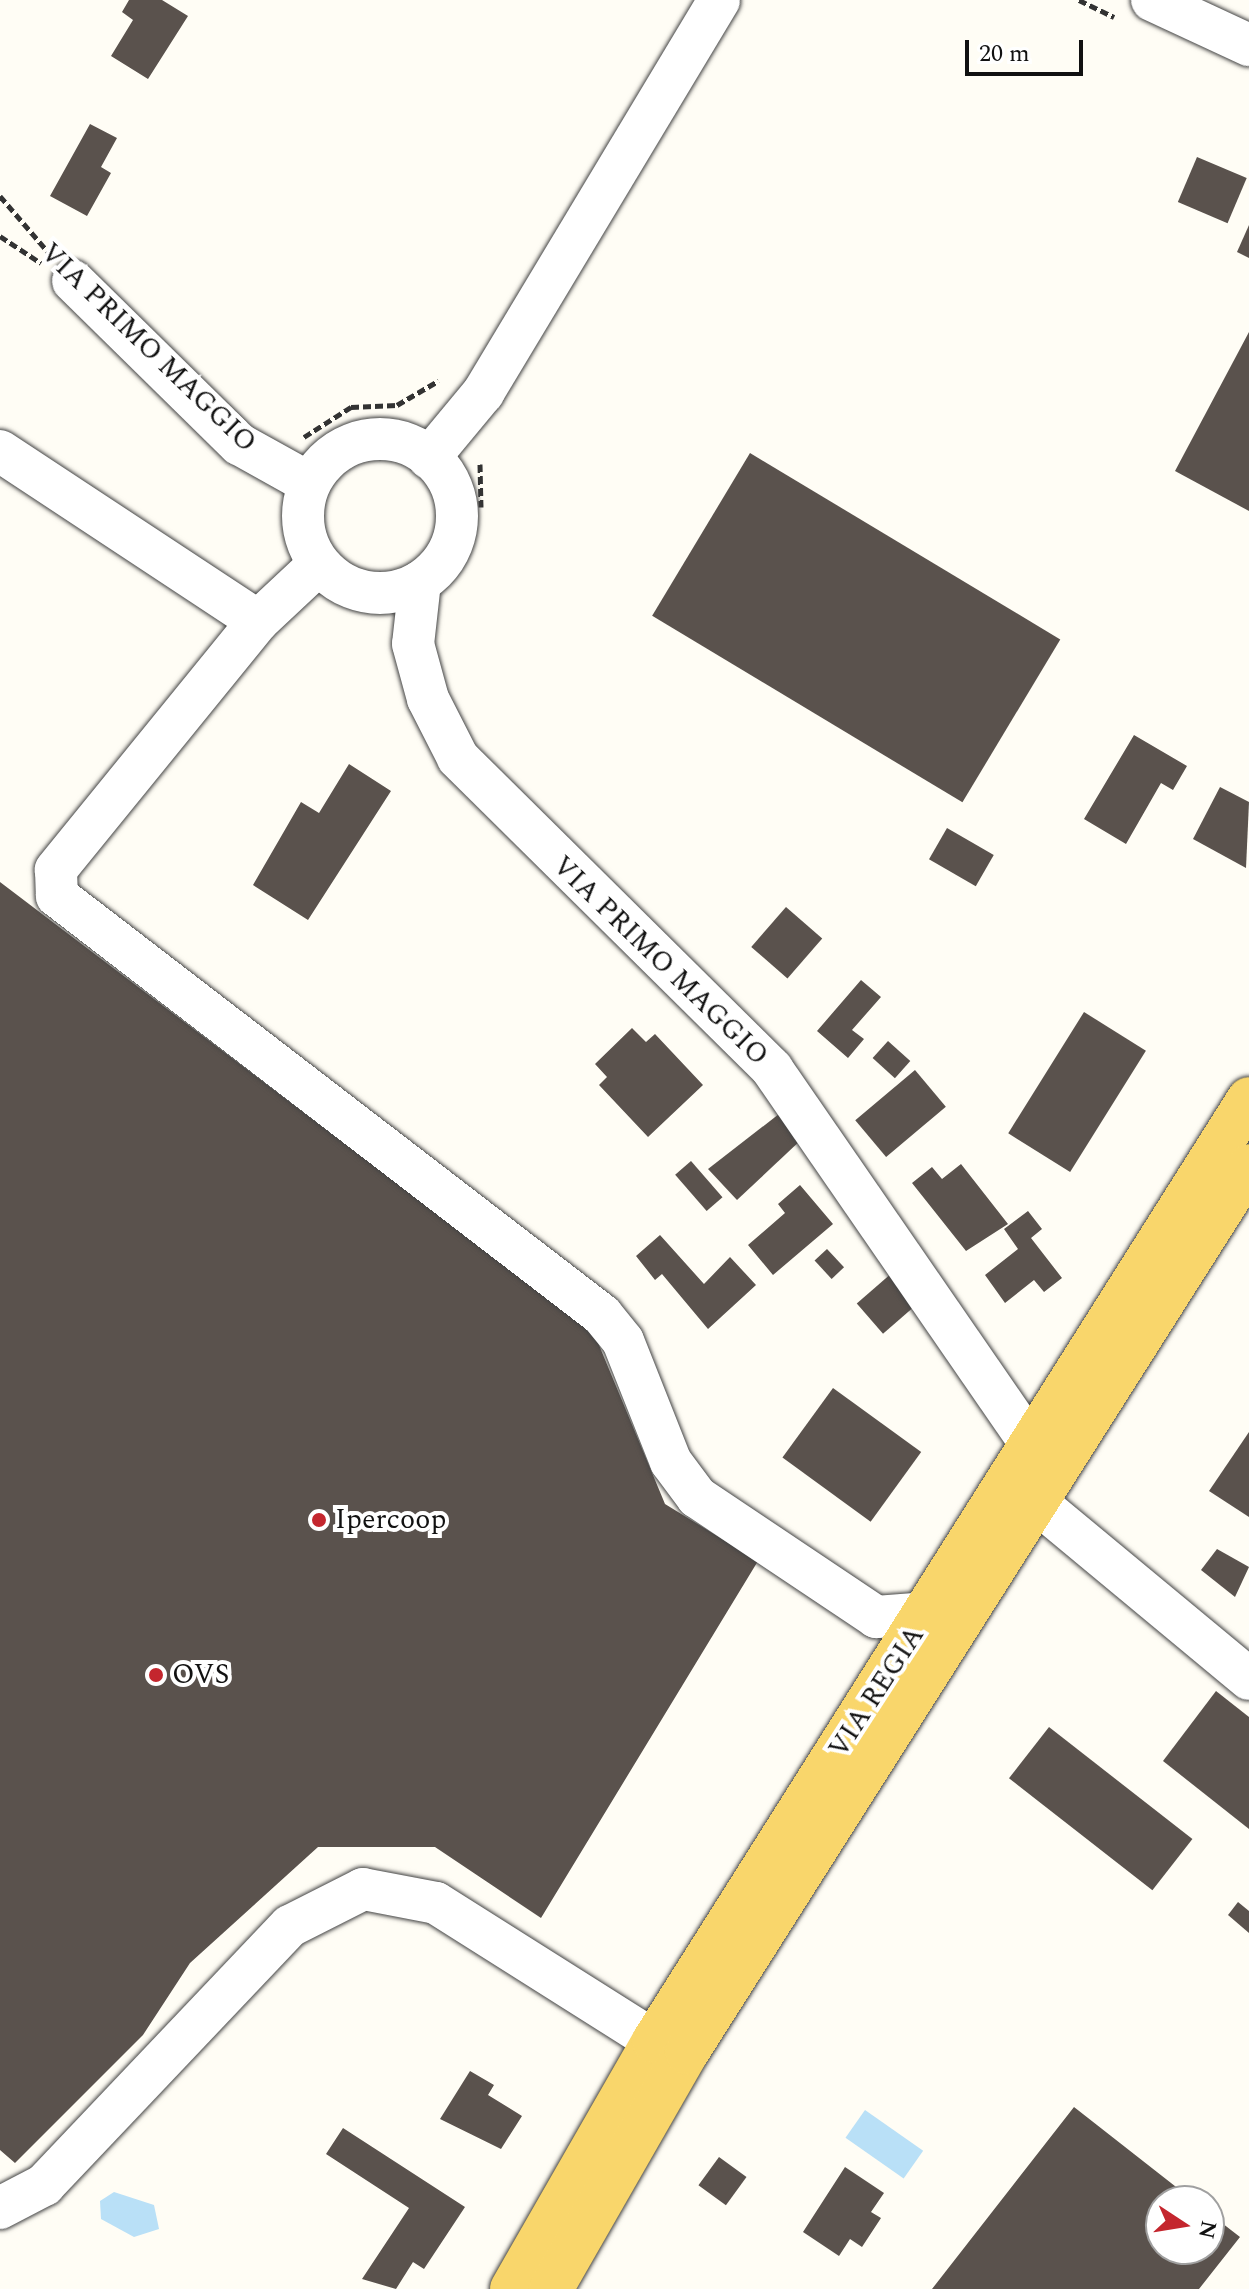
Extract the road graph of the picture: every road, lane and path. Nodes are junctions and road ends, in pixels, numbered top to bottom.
1 (719, 0) edge
2 (1152, 0) edge
3 (1249, 45) edge
4 (0, 196) edge
5 (73, 281) joint
6 (451, 373) dead end
7 (0, 451) edge
8 (429, 458) junction
9 (293, 475) junction
10 (319, 564) junction
11 (420, 582) junction
12 (258, 621) junction
13 (1249, 1099) edge
14 (1249, 1166) edge
15 (1033, 1447) junction
16 (1036, 1502) junction
17 (928, 1613) junction
18 (1249, 1679) edge
19 (654, 2041) junction
20 (0, 2208) edge
21 (512, 2289) edge
22 (551, 2289) edge

1 - 8 street
2 - 3 street
4 - 5 path, VIA PRIMO MAGGIO
5 - 9 street, VIA PRIMO MAGGIO
6 - 9 path
7 - 12 street
8 - 9 street
8 - 11 street
9 - 10 street
10 - 11 street
10 - 12 street
11 - 15 street, VIA PRIMO MAGGIO
12 - 17 street
13 - 15 main road, VIA REGIA
14 - 16 main road, VIA REGIA
15 - 17 main road, VIA REGIA
16 - 18 street
16 - 22 main road, VIA REGIA
17 - 19 main road, VIA REGIA
19 - 20 street
19 - 21 main road, VIA REGIA

